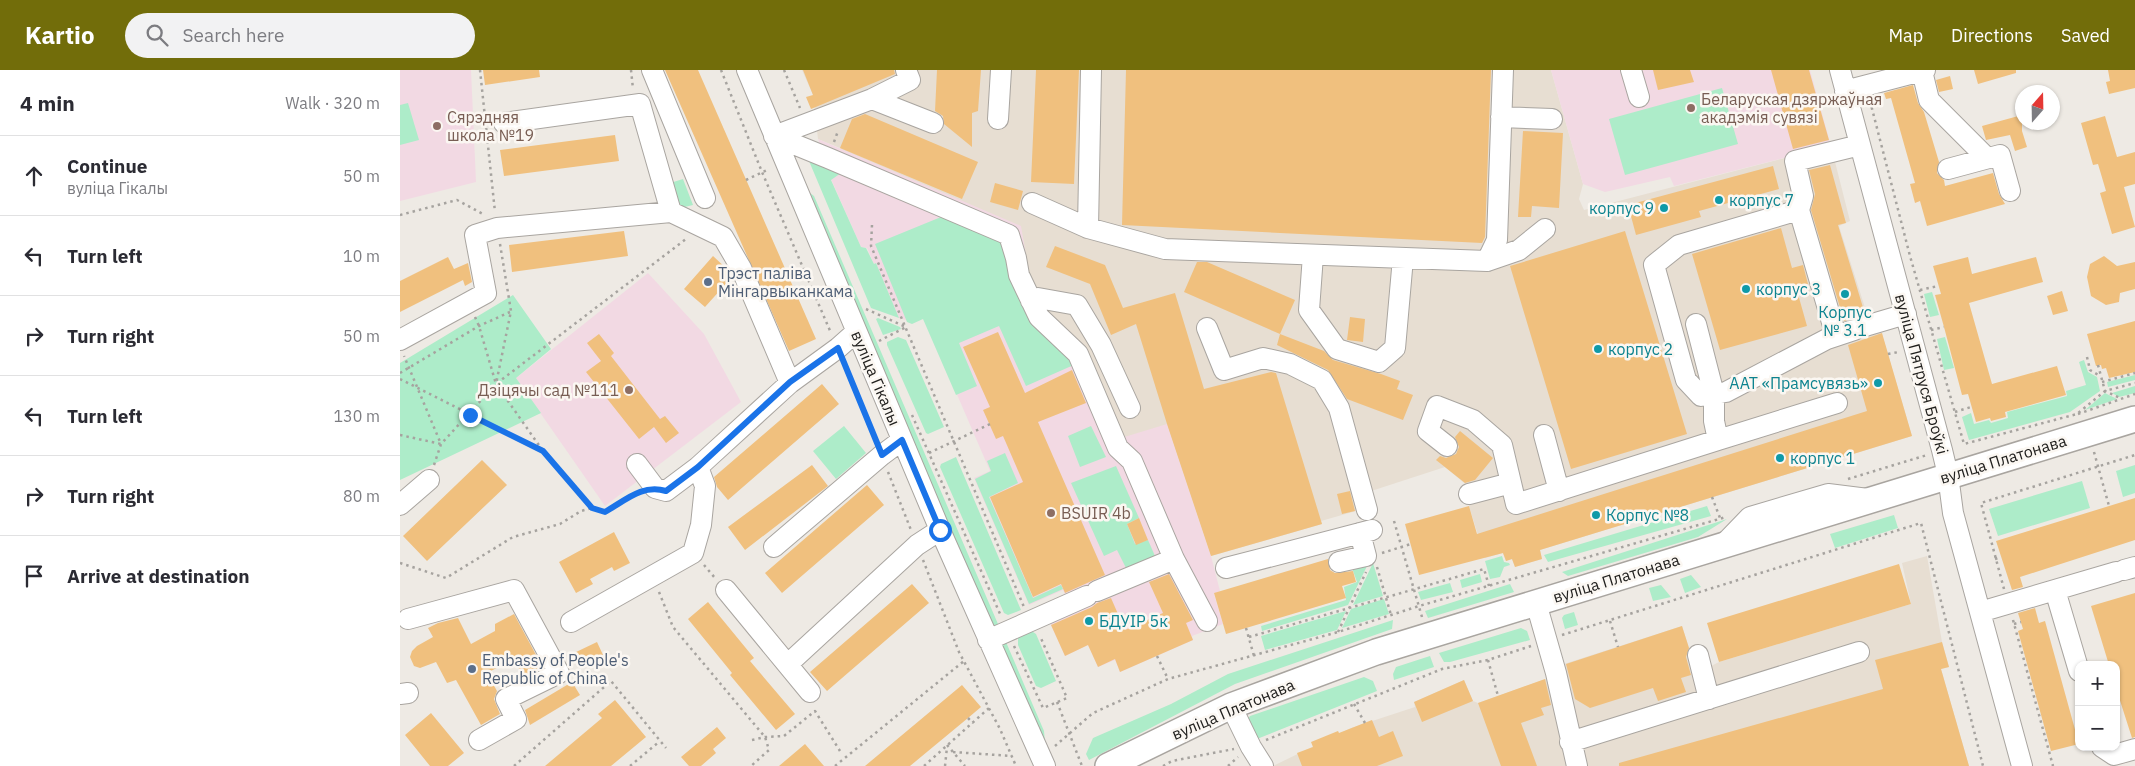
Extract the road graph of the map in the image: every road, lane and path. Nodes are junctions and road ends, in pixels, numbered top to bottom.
1 (480, 70) edge
2 (652, 70) edge
3 (721, 70) edge
4 (746, 70) edge
5 (906, 70) edge
6 (1001, 70) edge
7 (1091, 70) edge
8 (1503, 70) edge
9 (1631, 70) edge
10 (1840, 70) edge
11 (1924, 70) edge
12 (1866, 86) junction
13 (1845, 91) junction
14 (1638, 97) dead end
15 (872, 99) junction
16 (1501, 117) junction
17 (1552, 119) dead end
18 (998, 120) dead end
19 (504, 123) dead end
20 (933, 123) dead end
21 (774, 136) junction
22 (1860, 145) junction
23 (1987, 158) junction
24 (785, 163) junction
25 (1948, 169) dead end
26 (762, 172) junction
27 (746, 180) dead end
28 (2010, 191) dead end
29 (705, 198) dead end
30 (1032, 203) dead end
31 (1799, 210) junction
32 (671, 212) junction
33 (400, 215) edge
34 (497, 224) junction
35 (872, 225) dead end
36 (704, 227) junction
37 (1088, 228) junction
38 (1544, 229) dead end
39 (1313, 255) junction
40 (1403, 258) junction
41 (1487, 261) junction
42 (1938, 286) dead end
43 (1920, 290) junction
44 (862, 300) dead end
45 (1031, 301) junction
46 (866, 310) junction
47 (511, 311) junction
48 (473, 314) dead end
49 (1906, 314) junction
50 (1696, 324) dead end
51 (480, 326) junction
52 (906, 327) junction
53 (1944, 327) dead end
54 (867, 328) junction
55 (1207, 328) dead end
56 (1931, 330) junction
57 (1851, 331) junction
58 (401, 346) edge
59 (838, 348) junction
60 (1899, 352) dead end
61 (1888, 354) dead end
62 (2087, 357) dead end
63 (2098, 365) dead end
64 (409, 368) junction
65 (400, 372) edge
66 (2135, 373) edge
67 (2101, 377) junction
68 (400, 379) edge
69 (790, 382) junction
70 (2102, 382) junction
71 (2135, 383) edge
72 (496, 384) junction
73 (419, 388) junction
74 (2105, 391) junction
75 (1714, 394) junction
76 (2135, 394) edge
77 (2120, 398) junction
78 (1837, 403) dead end
79 (1972, 407) dead end
80 (1130, 408) dead end
81 (910, 410) dead end
82 (1955, 412) junction
83 (2076, 414) junction
84 (470, 415) junction
85 (2135, 419) edge
86 (990, 424) dead end
87 (400, 435) edge
88 (1544, 435) dead end
89 (902, 440) junction
90 (1718, 440) junction
91 (954, 441) junction
92 (442, 444) junction
93 (1448, 446) dead end
94 (543, 451) junction
95 (929, 452) junction
96 (882, 455) junction
97 (2135, 455) edge
98 (637, 464) dead end
99 (698, 467) junction
100 (2097, 467) junction
101 (1948, 475) junction
102 (429, 480) joint
103 (1511, 483) junction
104 (655, 488) junction
105 (1559, 490) junction
106 (1469, 494) dead end
107 (1712, 496) dead end
108 (400, 505) edge
109 (2109, 506) dead end
110 (592, 508) junction
111 (1367, 510) dead end
112 (1720, 518) dead end
113 (1394, 521) dead end
114 (940, 530) junction
115 (1411, 544) dead end
116 (917, 545) junction
117 (774, 547) dead end
118 (1401, 547) junction
119 (693, 553) junction
120 (1379, 554) dead end
121 (2001, 557) dead end
122 (1174, 559) junction
123 (1995, 559) junction
124 (1339, 562) dead end
125 (400, 563) edge
126 (1370, 564) dead end
127 (1376, 564) dead end
128 (1226, 568) dead end
129 (2125, 569) edge
130 (1489, 586) dead end
131 (726, 590) joint
132 (1414, 590) junction
133 (2055, 590) junction
134 (660, 596) dead end
135 (1385, 597) junction
136 (1536, 603) junction
137 (2008, 604) junction
138 (1350, 608) junction
139 (1980, 612) junction
140 (403, 615) edge
141 (1391, 615) dead end
142 (1423, 618) dead end
143 (1030, 620) junction
144 (1207, 621) dead end
145 (1610, 621) junction
146 (571, 622) dead end
147 (2021, 622) dead end
148 (2014, 624) junction
149 (1246, 628) dead end
150 (1007, 631) junction
151 (1338, 632) dead end
152 (1249, 637) junction
153 (988, 640) junction
154 (1547, 640) junction
155 (1618, 647) dead end
156 (1859, 652) dead end
157 (1698, 655) dead end
158 (1157, 656) dead end
159 (1254, 656) dead end
160 (1488, 660) junction
161 (964, 661) junction
162 (2076, 661) edge
163 (788, 664) junction
164 (1168, 679) dead end
165 (810, 692) dead end
166 (1498, 696) dead end
167 (1709, 699) junction
168 (1057, 702) junction
169 (1354, 704) junction
170 (1231, 706) junction
171 (989, 708) junction
172 (1093, 713) dead end
173 (968, 718) dead end
174 (973, 723) junction
175 (1365, 723) dead end
176 (1070, 735) junction
177 (765, 737) junction
178 (479, 740) dead end
179 (752, 740) dead end
180 (660, 741) junction
181 (1570, 742) junction
182 (947, 746) junction
183 (1250, 746) junction
184 (1054, 747) dead end
185 (666, 748) dead end
186 (2135, 749) edge
187 (2108, 751) edge
188 (840, 752) dead end
189 (953, 752) junction
190 (1012, 756) junction
191 (514, 766) edge
192 (630, 766) edge
193 (751, 766) edge
194 (835, 766) edge
195 (924, 766) edge
196 (945, 766) edge
197 (965, 766) edge
198 (1016, 766) edge
199 (1045, 766) edge
200 (1082, 766) edge
201 (1108, 766) edge
202 (1163, 766) edge
203 (1228, 766) edge
204 (1263, 766) edge
205 (1577, 766) edge
206 (1983, 766) edge
207 (2022, 766) edge
208 (2053, 766) edge

1 - 34 path
2 - 29 street
3 - 26 path
4 - 21 street, вуліца Гікалы
5 - 15 street
6 - 18 street
7 - 37 street
8 - 16 street
9 - 14 street
10 - 13 street, вуліца Пятруся Броўкі
11 - 12 street
11 - 23 street
12 - 13 street
12 - 43 path
13 - 22 street, вуліца Пятруся Броўкі
15 - 20 street
15 - 21 street
16 - 17 street
16 - 41 street
19 - 32 street
21 - 24 street, вуліца Гікалы
21 - 45 street
22 - 31 street
22 - 49 street, вуліца Пятруся Броўкі
23 - 25 street
23 - 28 street
24 - 26 path
24 - 54 street, вуліца Гікалы
26 - 27 path
26 - 59 path
30 - 37 street
31 - 57 street
31 - 75 street
32 - 34 street
32 - 36 street
33 - 34 path
34 - 47 path
34 - 58 street
35 - 52 path
36 - 69 street
36 - 72 path
37 - 39 street
38 - 41 street
39 - 40 street
39 - 40 street
40 - 41 street
42 - 43 path
43 - 56 path
44 - 46 path
45 - 80 street
45 - 122 street
46 - 52 path
46 - 54 path
47 - 51 path
47 - 72 path
48 - 51 path
49 - 57 street
49 - 101 street, вуліца Пятруся Броўкі
50 - 75 street
51 - 64 path
51 - 72 path
52 - 54 path
52 - 91 path
53 - 56 path
54 - 59 street
54 - 89 street, вуліца Гікалы
55 - 111 street
56 - 82 path
57 - 75 street
58 - 64 path
59 - 69 street
59 - 96 path
60 - 61 path
62 - 67 path
63 - 67 path
64 - 65 path
64 - 73 path
66 - 70 path
67 - 70 path
68 - 73 path
69 - 99 street
70 - 74 path
71 - 74 path
72 - 84 path
72 - 94 path
73 - 84 path
73 - 92 path
74 - 77 path
74 - 83 path
75 - 90 street
76 - 77 path
77 - 83 path
78 - 90 street
79 - 82 path
81 - 95 path
82 - 83 path
84 - 92 path
84 - 94 path
85 - 101 main road, вуліца Платонава
86 - 91 path
87 - 92 path
88 - 105 street
89 - 96 street
89 - 114 street, вуліца Гікалы
90 - 105 street
91 - 95 path
91 - 143 path
92 - 102 path
93 - 103 street
94 - 110 path
95 - 150 path
96 - 116 path
96 - 117 street
97 - 100 path
98 - 104 street
99 - 104 street
99 - 119 street
100 - 109 path
100 - 123 path
101 - 136 main road, вуліца Платонава
101 - 139 street, вуліца Пятруся Броўкі
102 - 108 street
103 - 105 street
103 - 106 street
104 - 110 path
107 - 112 path
110 - 125 path
113 - 118 path
114 - 116 street
114 - 153 street, вуліца Гікалы
115 - 118 path
116 - 161 path
116 - 163 street
118 - 120 path
118 - 132 path
119 - 131 path
119 - 146 street
121 - 123 path
122 - 143 street
122 - 144 street
123 - 137 path
124 - 128 street
126 - 138 path
127 - 135 path
129 - 133 street
130 - 132 path
131 - 163 street
132 - 135 path
132 - 142 path
133 - 137 street
133 - 162 street
134 - 177 path
135 - 138 path
135 - 141 path
136 - 154 street
136 - 170 main road, вуліца Платонава
137 - 139 street
137 - 148 path
138 - 151 path
138 - 152 path
139 - 207 street, вуліца Пятруся Броўкі
140 - 178 street
143 - 150 street
143 - 168 path
145 - 154 path
145 - 155 path
145 - 206 path
147 - 148 path
148 - 208 path
149 - 152 path
150 - 153 street
150 - 168 path
152 - 159 path
153 - 199 street, вуліца Гікалы
154 - 160 path
154 - 181 street
156 - 167 street
157 - 167 street
158 - 164 path
160 - 166 path
160 - 169 path
161 - 171 path
161 - 194 path
163 - 165 street
167 - 181 street
168 - 176 path
169 - 175 path
169 - 183 path
170 - 183 street
170 - 201 main road, вуліца Платонава
171 - 174 path
171 - 190 path
172 - 176 path
173 - 174 path
174 - 182 path
176 - 184 path
176 - 200 path
177 - 179 path
177 - 188 path
177 - 193 path
180 - 185 path
180 - 191 path
180 - 192 path
181 - 205 street
182 - 189 path
182 - 195 path
182 - 196 path
183 - 202 path
183 - 203 path
183 - 204 street
186 - 187 street
189 - 190 path
189 - 197 path
190 - 198 path

